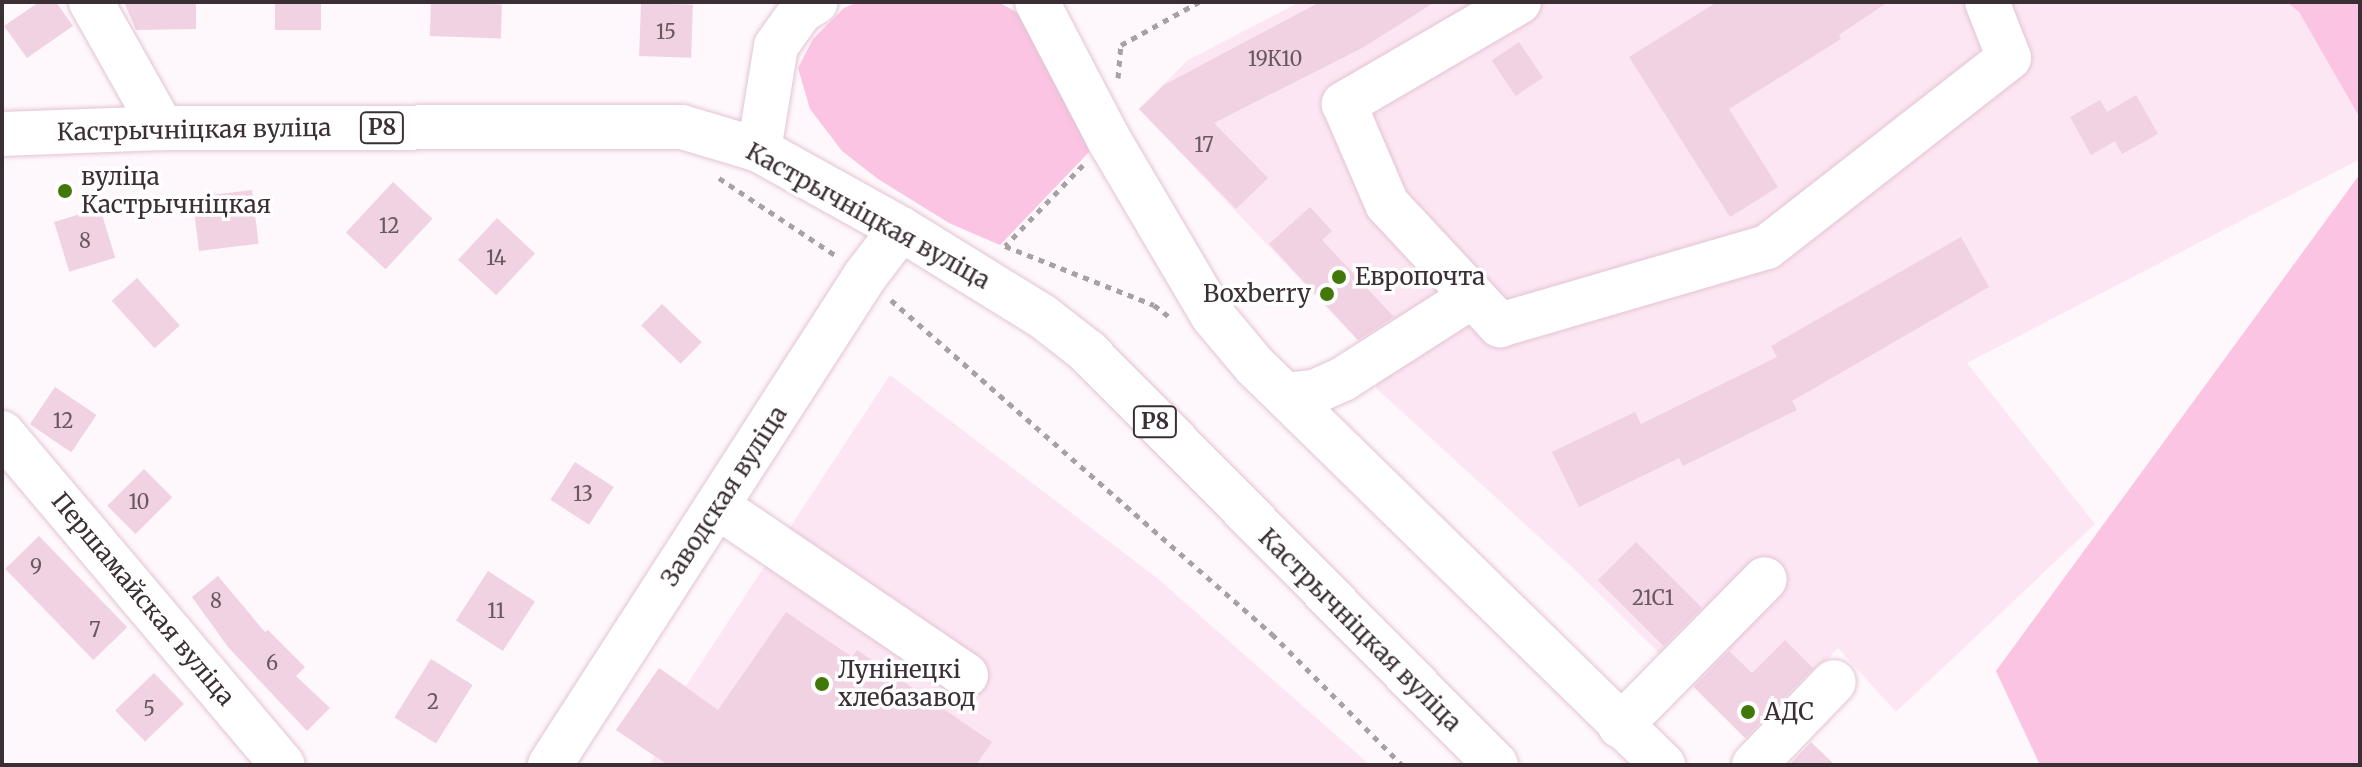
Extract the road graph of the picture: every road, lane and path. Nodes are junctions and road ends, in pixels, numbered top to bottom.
1 (91, 2) edge
2 (816, 2) edge
3 (1037, 2) edge
4 (1519, 2) edge
5 (1987, 2) edge
6 (162, 128) junction
7 (2, 134) edge
8 (759, 150) junction
9 (707, 170) dead end
10 (901, 229) junction
11 (1005, 246) dead end
12 (846, 263) dead end
13 (885, 295) dead end
14 (1473, 296) junction
15 (1178, 325) dead end
16 (1285, 395) junction
17 (2, 433) edge
18 (717, 506) junction
19 (1765, 579) dead end
20 (966, 675) dead end
21 (1834, 682) dead end
22 (1620, 726) junction
23 (283, 765) edge
24 (550, 765) edge
25 (1402, 765) edge
26 (1496, 765) edge
27 (1663, 765) edge
28 (1754, 765) edge

1 - 6 main road
2 - 8 main road
3 - 16 main road
4 - 14 main road
5 - 14 main road
6 - 7 main road, Кастрычніцкая вуліца / Р8
6 - 8 main road, Кастрычніцкая вуліца / Р8
8 - 10 main road, Кастрычніцкая вуліца / Р8
9 - 12 path
10 - 18 main road, Заводская вуліца
10 - 26 main road, Кастрычніцкая вуліца / Р8
11 - 15 path
13 - 25 path
14 - 16 main road
16 - 22 main road
17 - 23 main road, Першамайская вуліца
18 - 20 main road
18 - 24 main road, Заводская вуліца
19 - 22 main road
21 - 28 main road
22 - 27 main road

